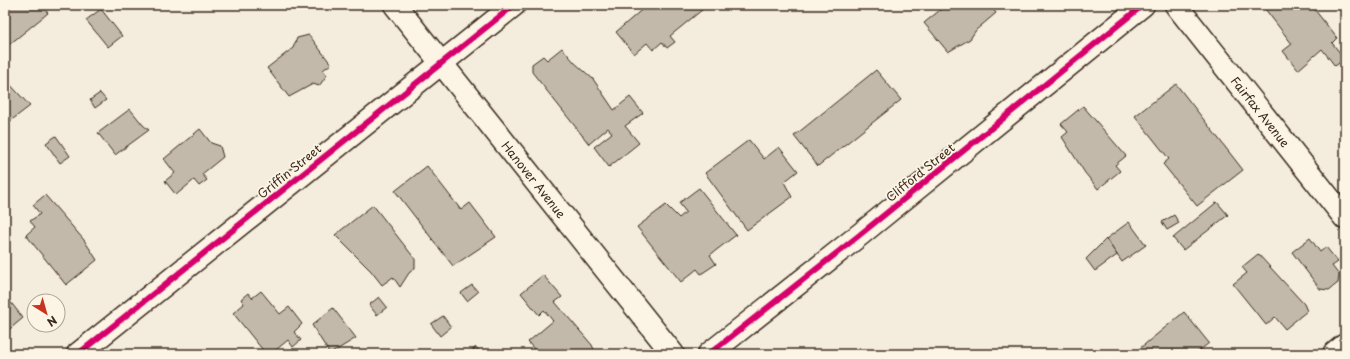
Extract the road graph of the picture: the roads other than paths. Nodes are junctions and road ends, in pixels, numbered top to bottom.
1 (395, 5) edge
2 (514, 5) edge
3 (1143, 5) edge
4 (1176, 5) edge
5 (441, 64) junction
6 (1345, 218) edge
7 (1345, 345) edge
8 (78, 354) edge
9 (673, 354) edge
10 (709, 354) edge
11 (1334, 354) edge

1 - 5 street, Hanover Avenue
2 - 5 street, Griffin Street
3 - 10 street, Clifford Street
4 - 6 street, Fairfax Avenue
5 - 8 street, Griffin Street
5 - 9 street, Hanover Avenue
7 - 11 street

